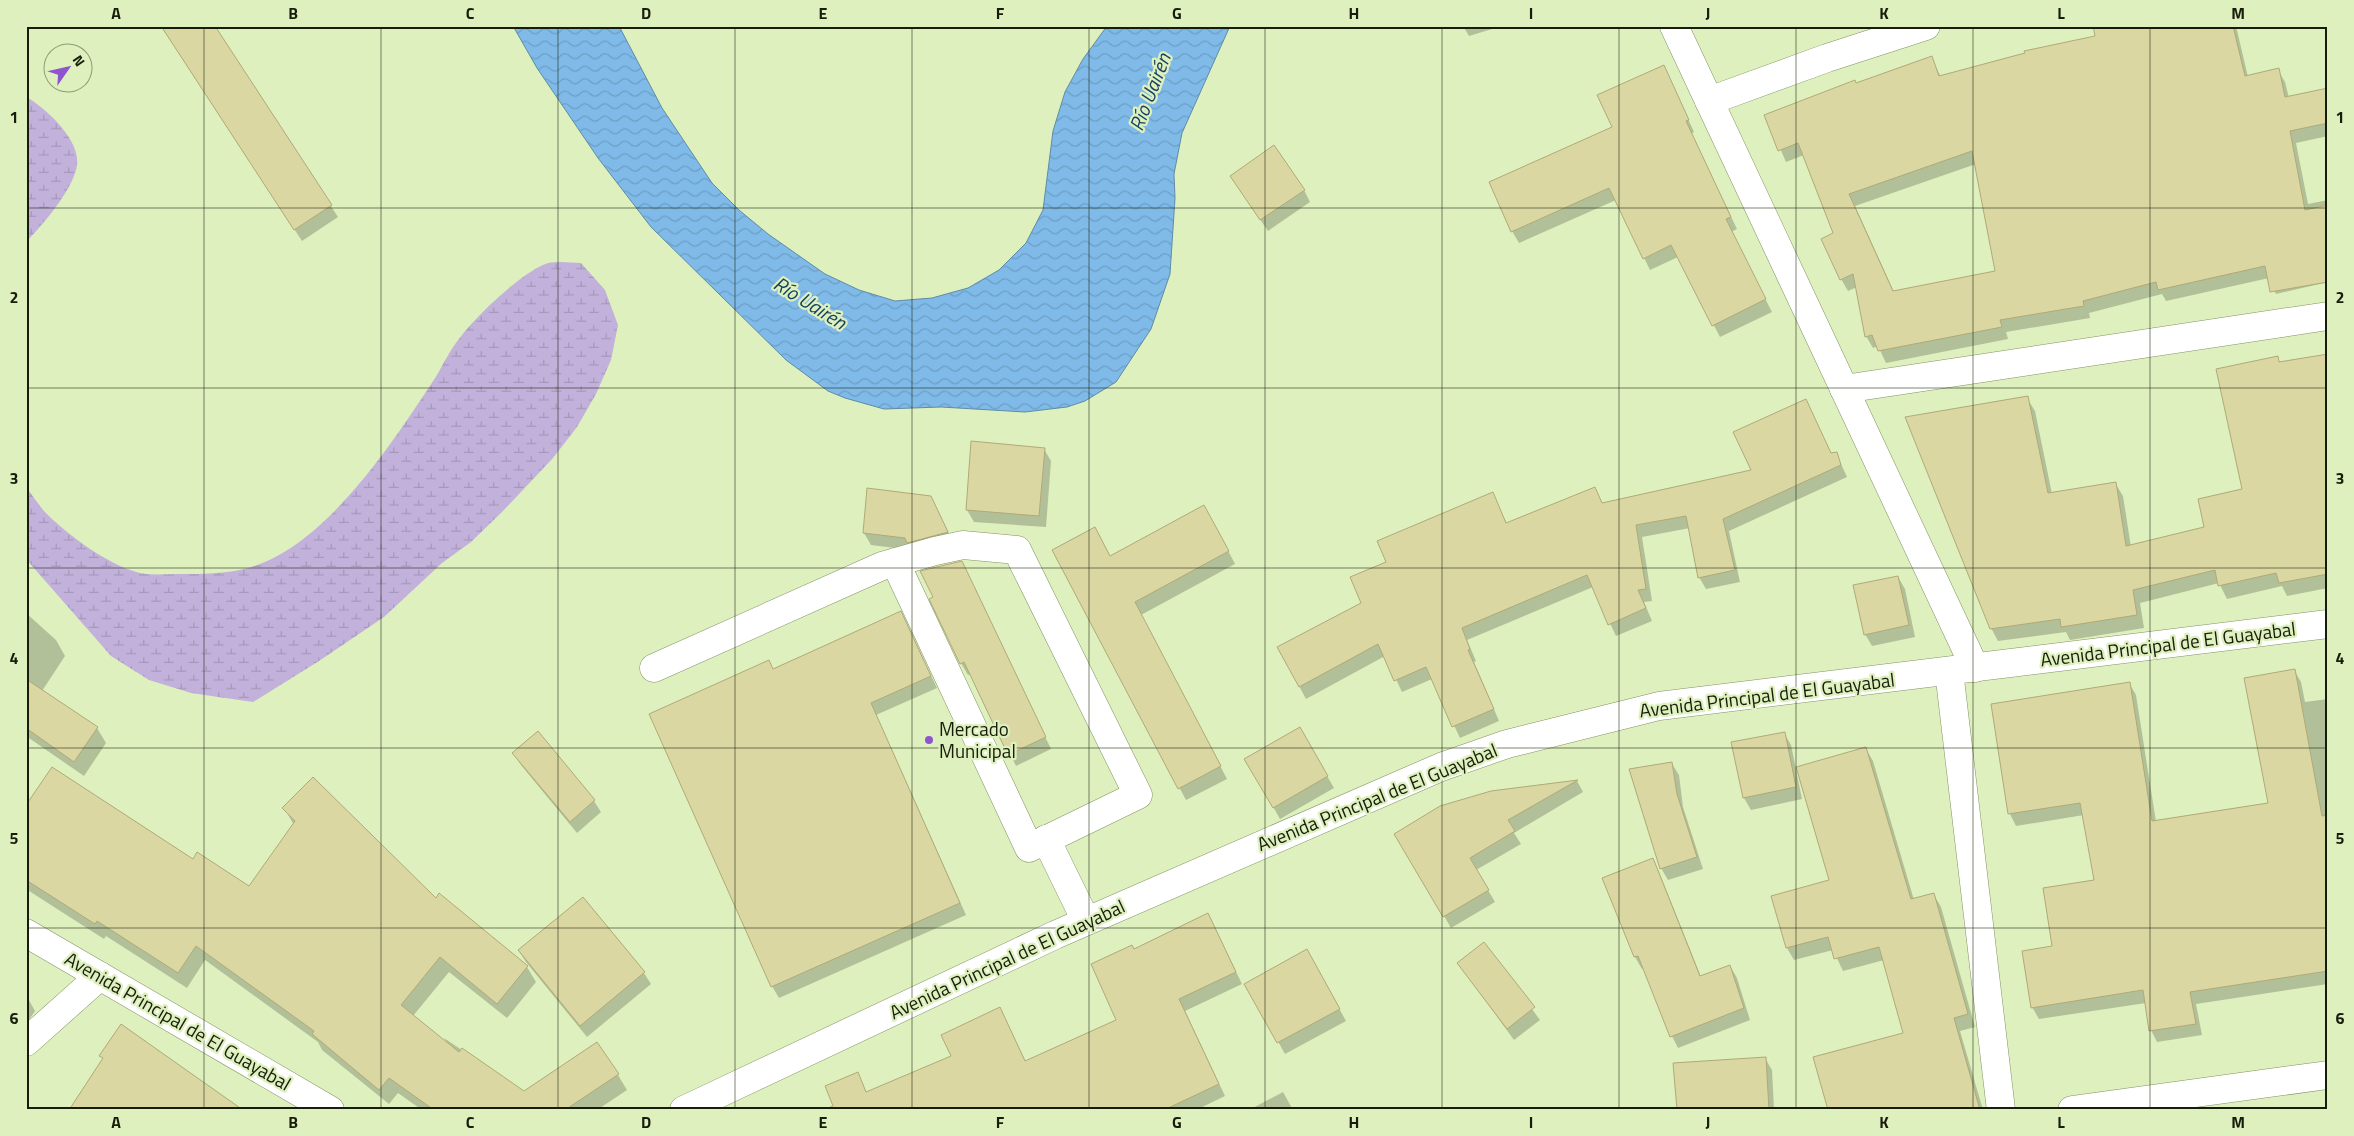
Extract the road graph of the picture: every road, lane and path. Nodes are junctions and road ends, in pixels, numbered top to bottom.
1 (1674, 26) edge
2 (1926, 26) edge
3 (1709, 101) junction
4 (2328, 316) edge
5 (1844, 388) junction
6 (895, 562) junction
7 (2328, 624) edge
8 (654, 668) dead end
9 (1962, 670) junction
10 (1046, 839) junction
11 (1086, 921) junction
12 (26, 933) edge
13 (100, 976) junction
14 (26, 1042) edge
15 (2328, 1075) edge
16 (330, 1110) edge
17 (684, 1110) edge
18 (2001, 1110) edge
19 (2072, 1110) edge

1 - 3 street
2 - 3 street
3 - 5 street
4 - 5 street
5 - 9 street
6 - 8 street
6 - 10 street
6 - 10 street
7 - 9 street, Avenida Principal de El Guayabal
9 - 11 street, Avenida Principal de El Guayabal
9 - 18 street
10 - 11 street
11 - 17 street, Avenida Principal de El Guayabal
12 - 13 street, Avenida Principal de El Guayabal
13 - 14 street
13 - 16 street, Avenida Principal de El Guayabal
15 - 19 street

